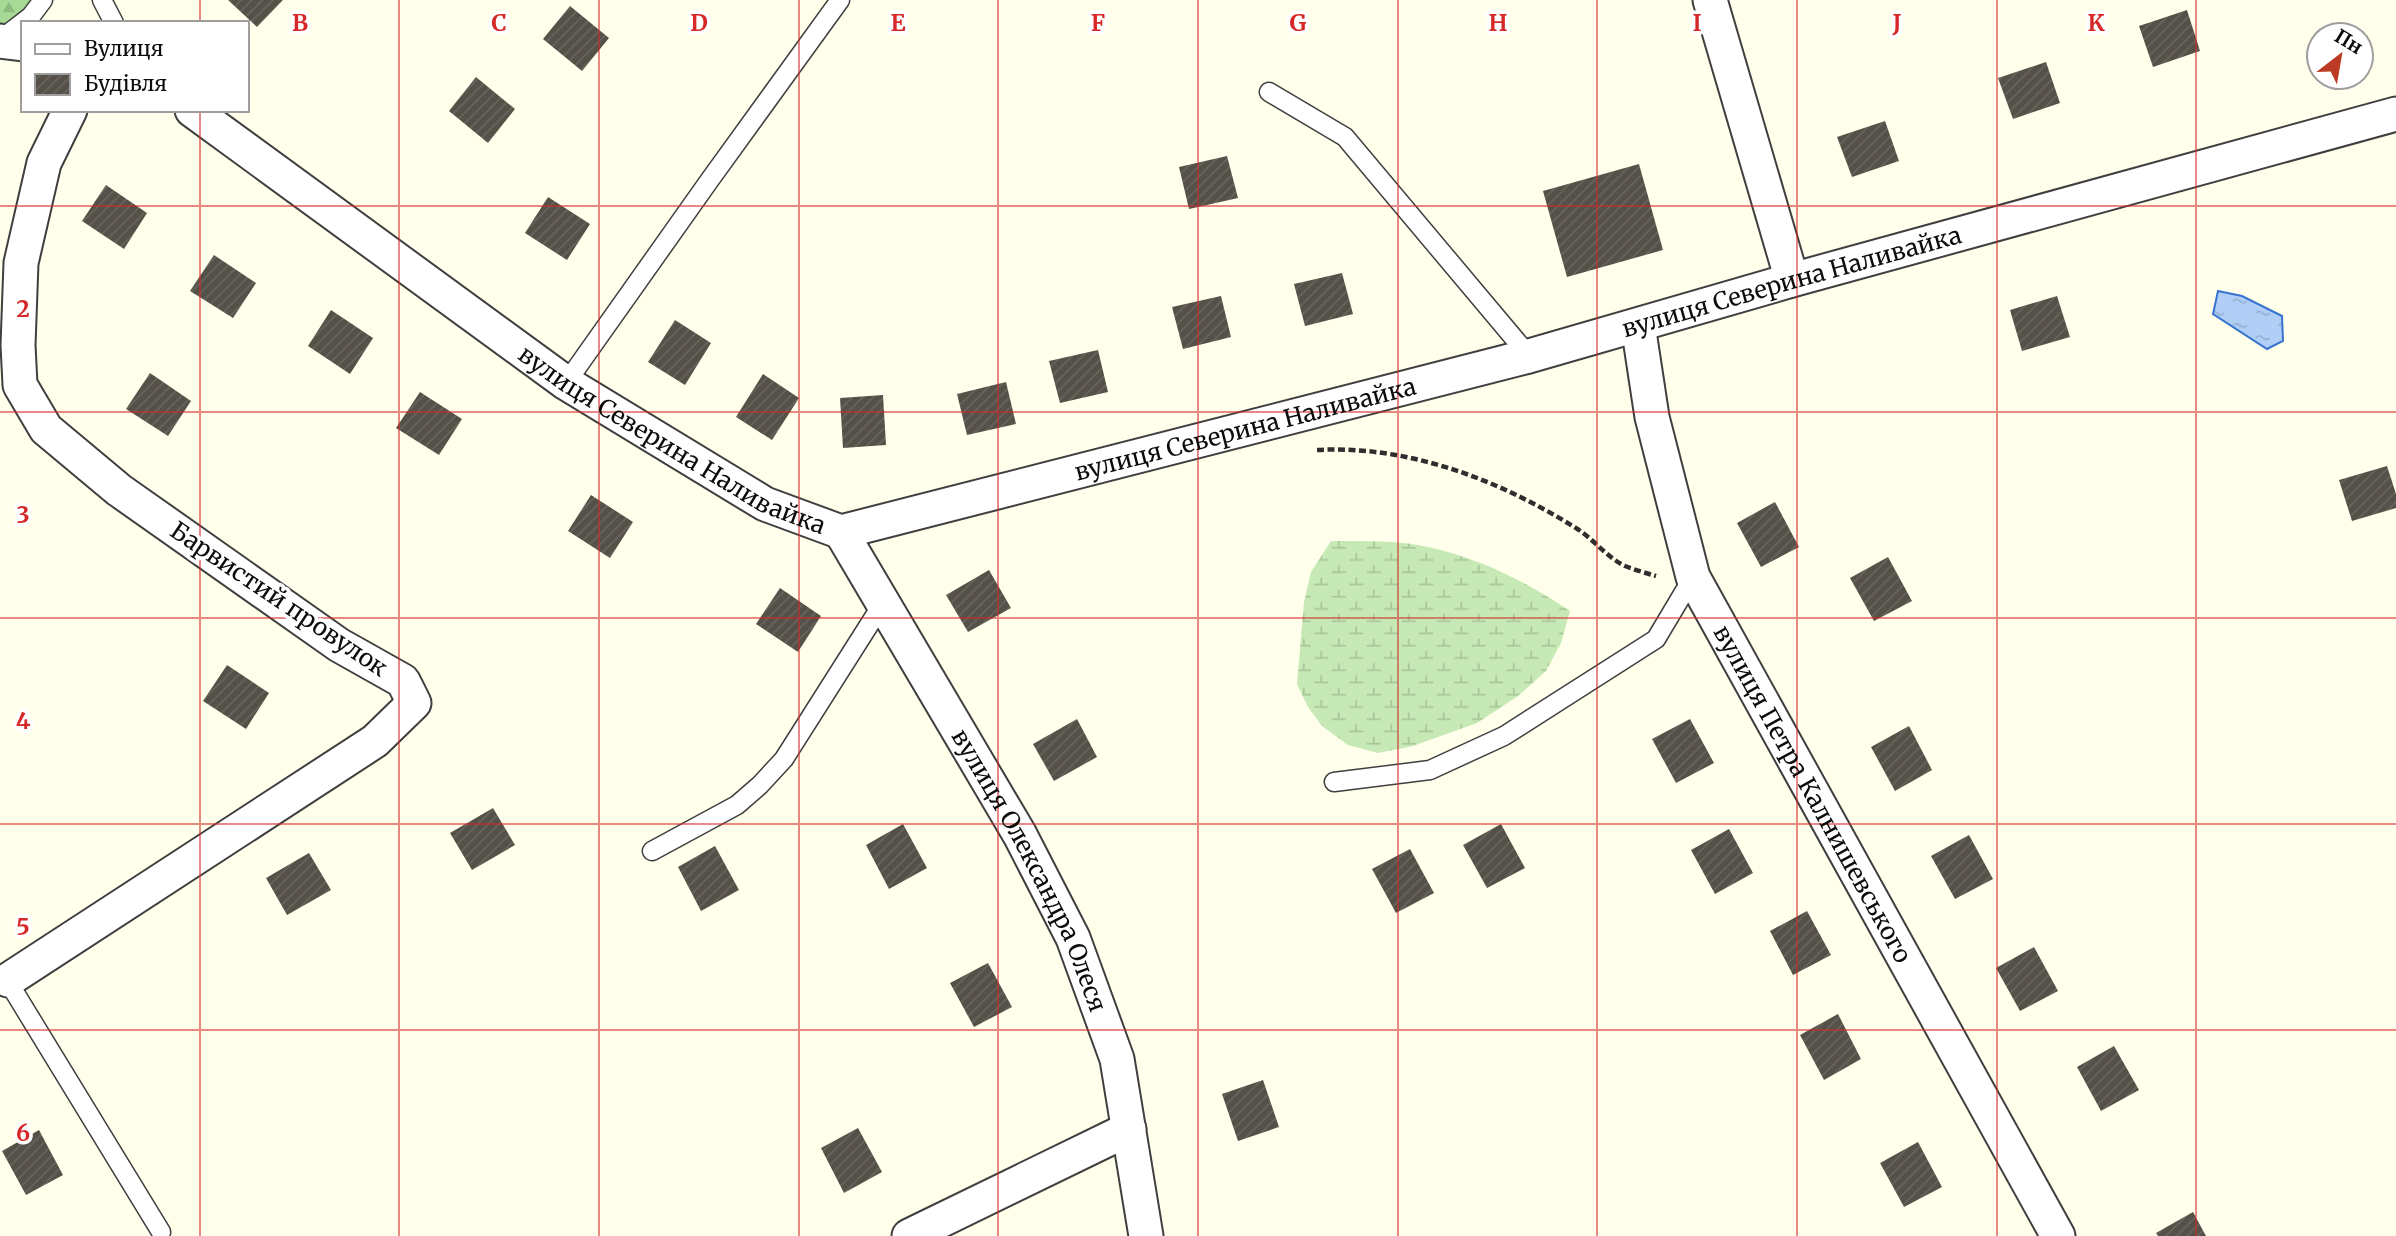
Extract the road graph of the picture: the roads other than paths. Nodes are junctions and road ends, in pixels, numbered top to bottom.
1 (43, 0) edge
2 (102, 0) edge
3 (840, 0) edge
4 (1710, 0) edge
5 (25, 21) edge
6 (113, 21) edge
7 (21, 24) edge
8 (0, 41) edge
9 (21, 44) edge
10 (1269, 92) dead end
11 (69, 112) edge
12 (195, 112) edge
13 (2396, 114) edge
14 (1792, 280) junction
15 (1638, 326) junction
16 (1529, 356) junction
17 (566, 383) junction
18 (841, 532) junction
19 (1693, 576) junction
20 (883, 603) junction
21 (1334, 782) dead end
22 (652, 851) dead end
23 (4, 974) edge
24 (1129, 1129) junction
25 (161, 1232) dead end
26 (909, 1236) edge
27 (1146, 1236) edge
28 (2058, 1236) edge

1 - 5 lane
2 - 6 lane
3 - 17 lane
4 - 14 street
7 - 8 lane
8 - 9 street
10 - 16 lane
11 - 23 street, Барвистий провулок
12 - 17 street, вулиця Северина Наливайка
13 - 14 street, вулиця Северина Наливайка
14 - 15 street, вулиця Северина Наливайка
15 - 16 street, вулиця Северина Наливайка
15 - 19 street, вулиця Петра Калнишевського
16 - 18 street, вулиця Северина Наливайка
17 - 18 street, вулиця Северина Наливайка
18 - 20 street, вулиця Олександра Олеся
19 - 21 lane
19 - 28 street, вулиця Петра Калнишевського
20 - 22 lane
20 - 24 street, вулиця Олександра Олеся
23 - 25 lane
24 - 26 street
24 - 27 street, вулиця Олександра Олеся

